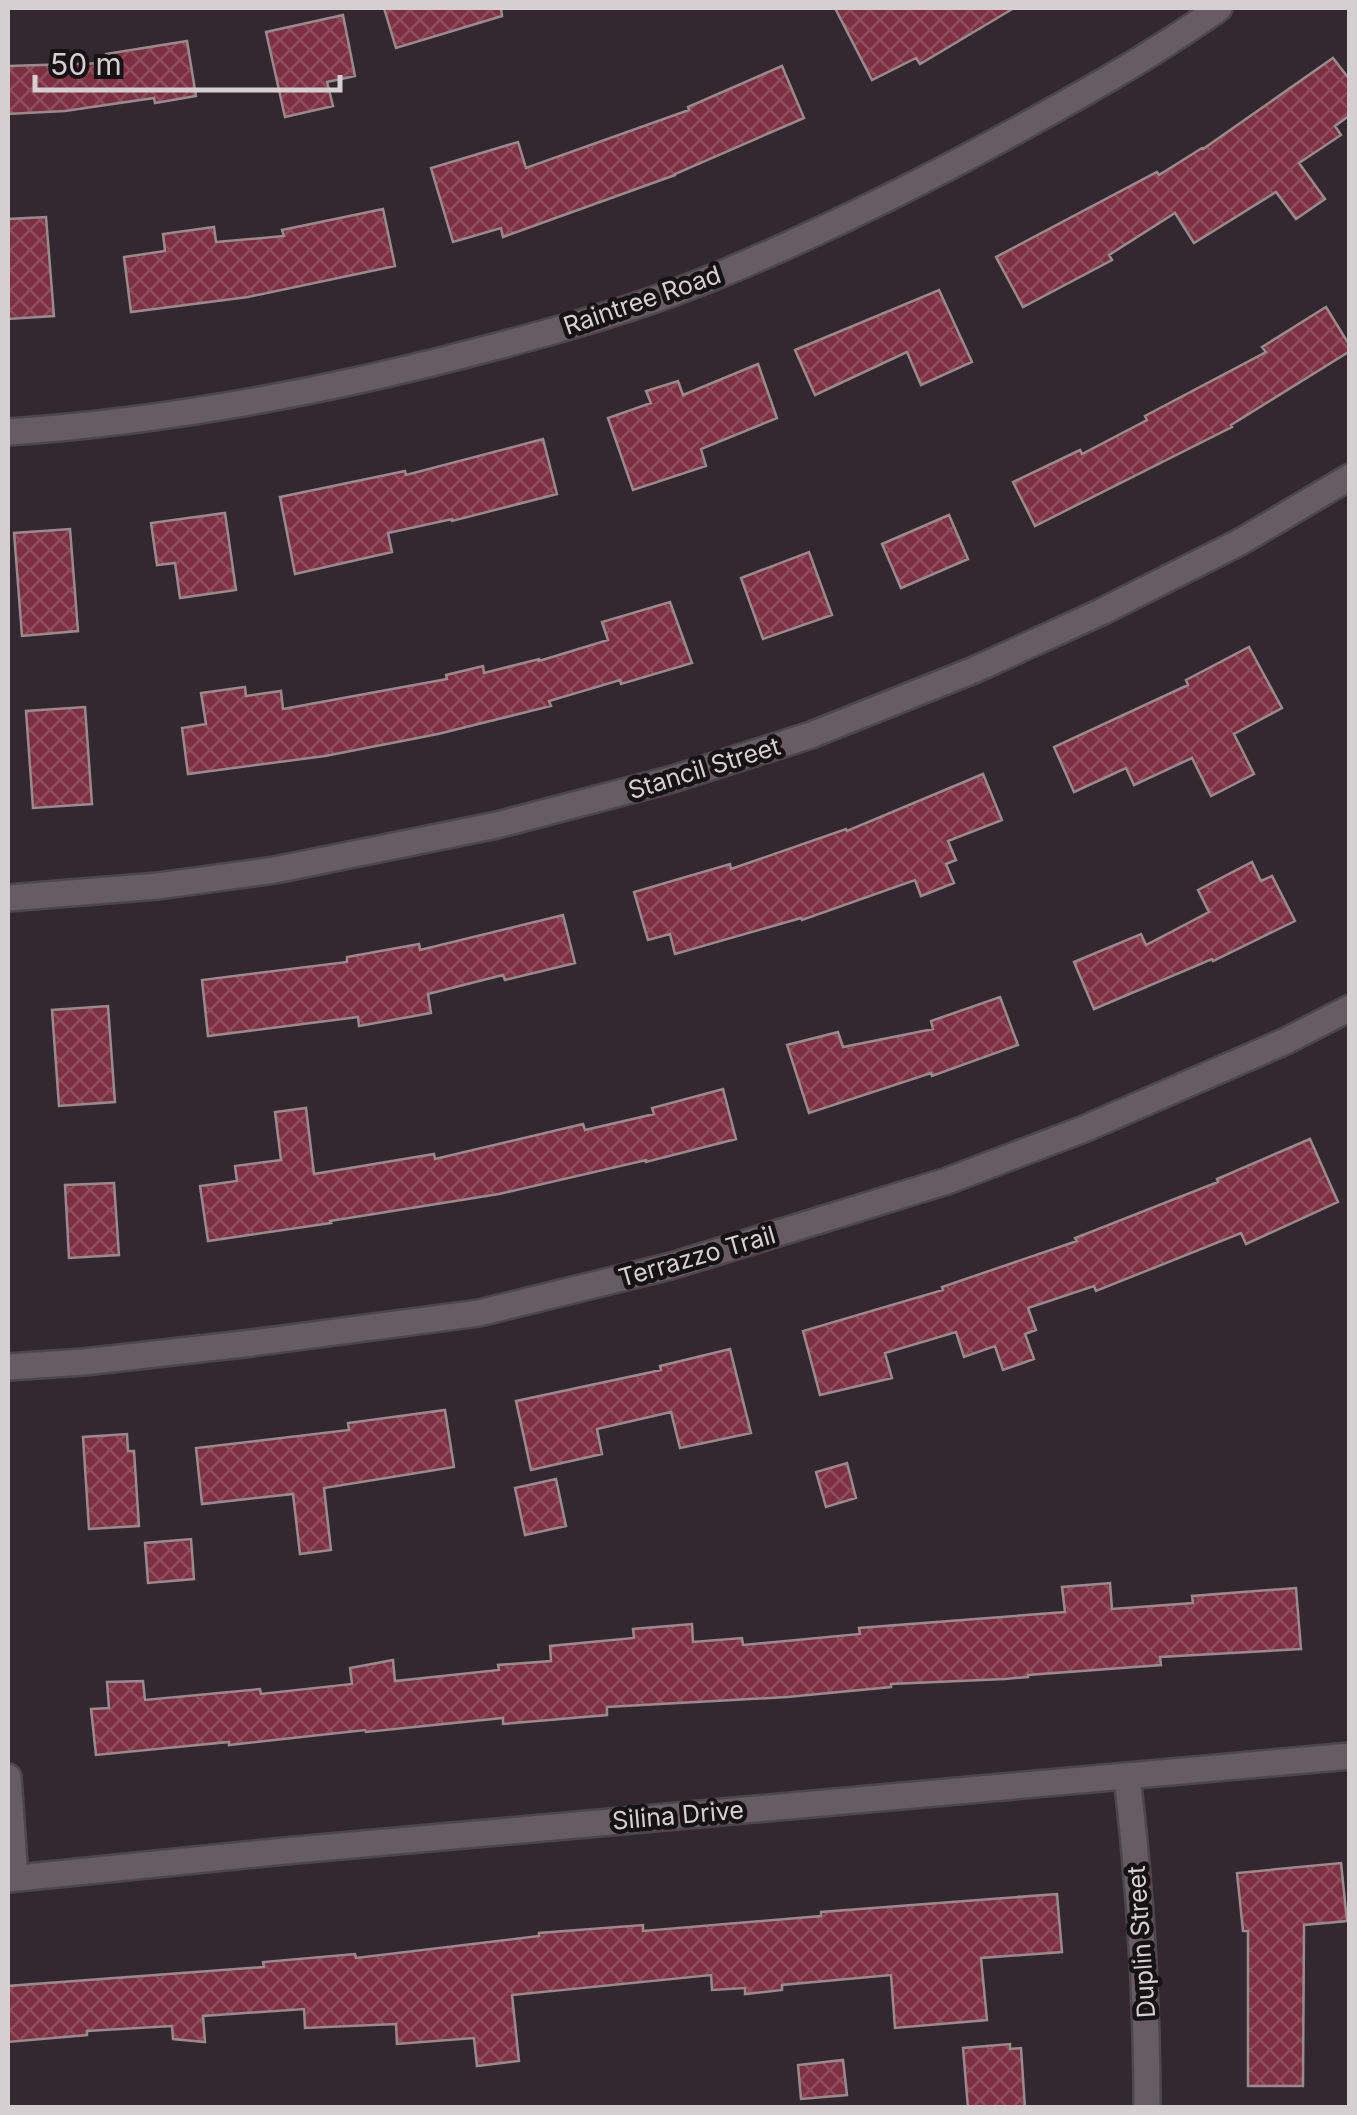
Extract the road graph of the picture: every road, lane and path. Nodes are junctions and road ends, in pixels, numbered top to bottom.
1 (1220, 8) edge
2 (8, 432) edge
3 (1350, 477) edge
4 (8, 898) edge
5 (1350, 1008) edge
6 (8, 1367) edge
7 (1350, 1756) edge
8 (1127, 1776) junction
9 (8, 1777) edge
10 (11, 1878) edge
11 (1148, 2108) edge

1 - 2 street, Raintree Road
3 - 4 street, Stancil Street
5 - 6 street, Terrazzo Trail
7 - 8 street, Silina Drive
8 - 10 street, Silina Drive
8 - 11 street, Duplin Street
9 - 10 street

